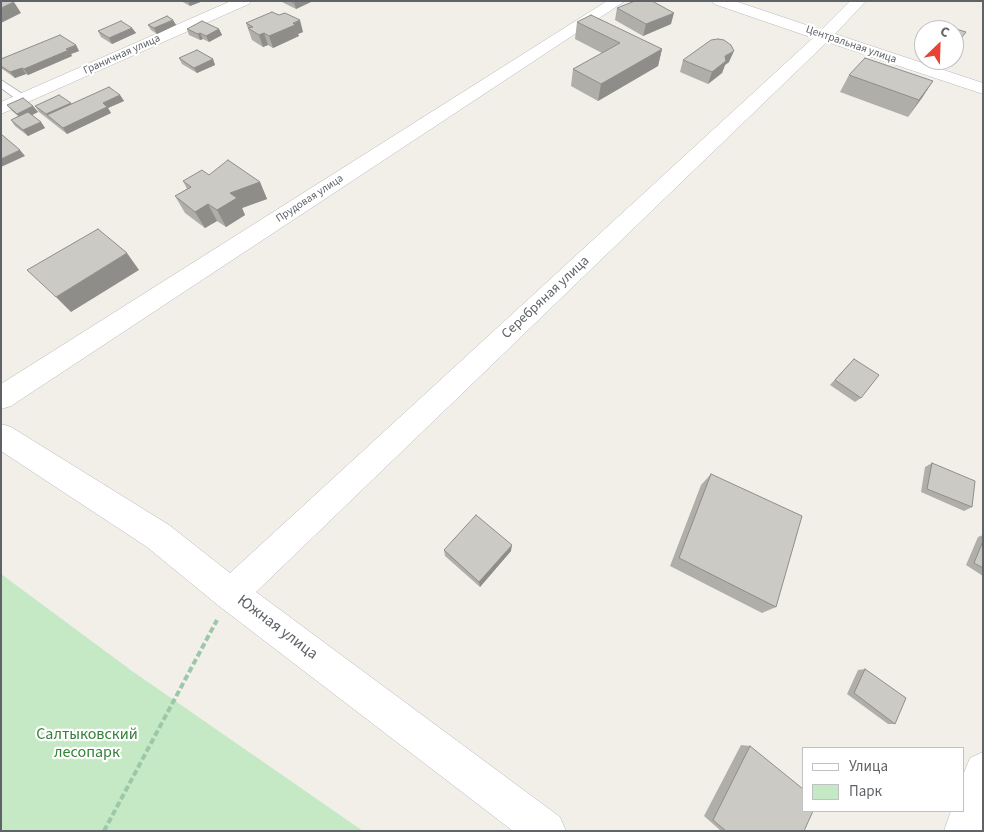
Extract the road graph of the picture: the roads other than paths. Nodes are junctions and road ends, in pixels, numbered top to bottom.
1 (244, 1) edge
2 (618, 1) edge
3 (719, 1) edge
4 (859, 1) edge
5 (824, 36) junction
6 (1, 84) edge
7 (983, 90) edge
8 (23, 99) junction
9 (1, 109) edge
10 (1, 398) edge
11 (1, 436) edge
12 (231, 594) junction
13 (983, 771) edge
14 (546, 831) edge
15 (964, 831) edge

1 - 8 street, Граничная улица
2 - 10 street, Прудовая улица
3 - 5 street, Центральная улица
4 - 5 street, Серебряная улица
5 - 7 street, Центральная улица
5 - 12 street, Серебряная улица
6 - 8 lane
8 - 9 street, Граничная улица
11 - 12 street, Южная улица
12 - 14 street, Южная улица
13 - 15 street

